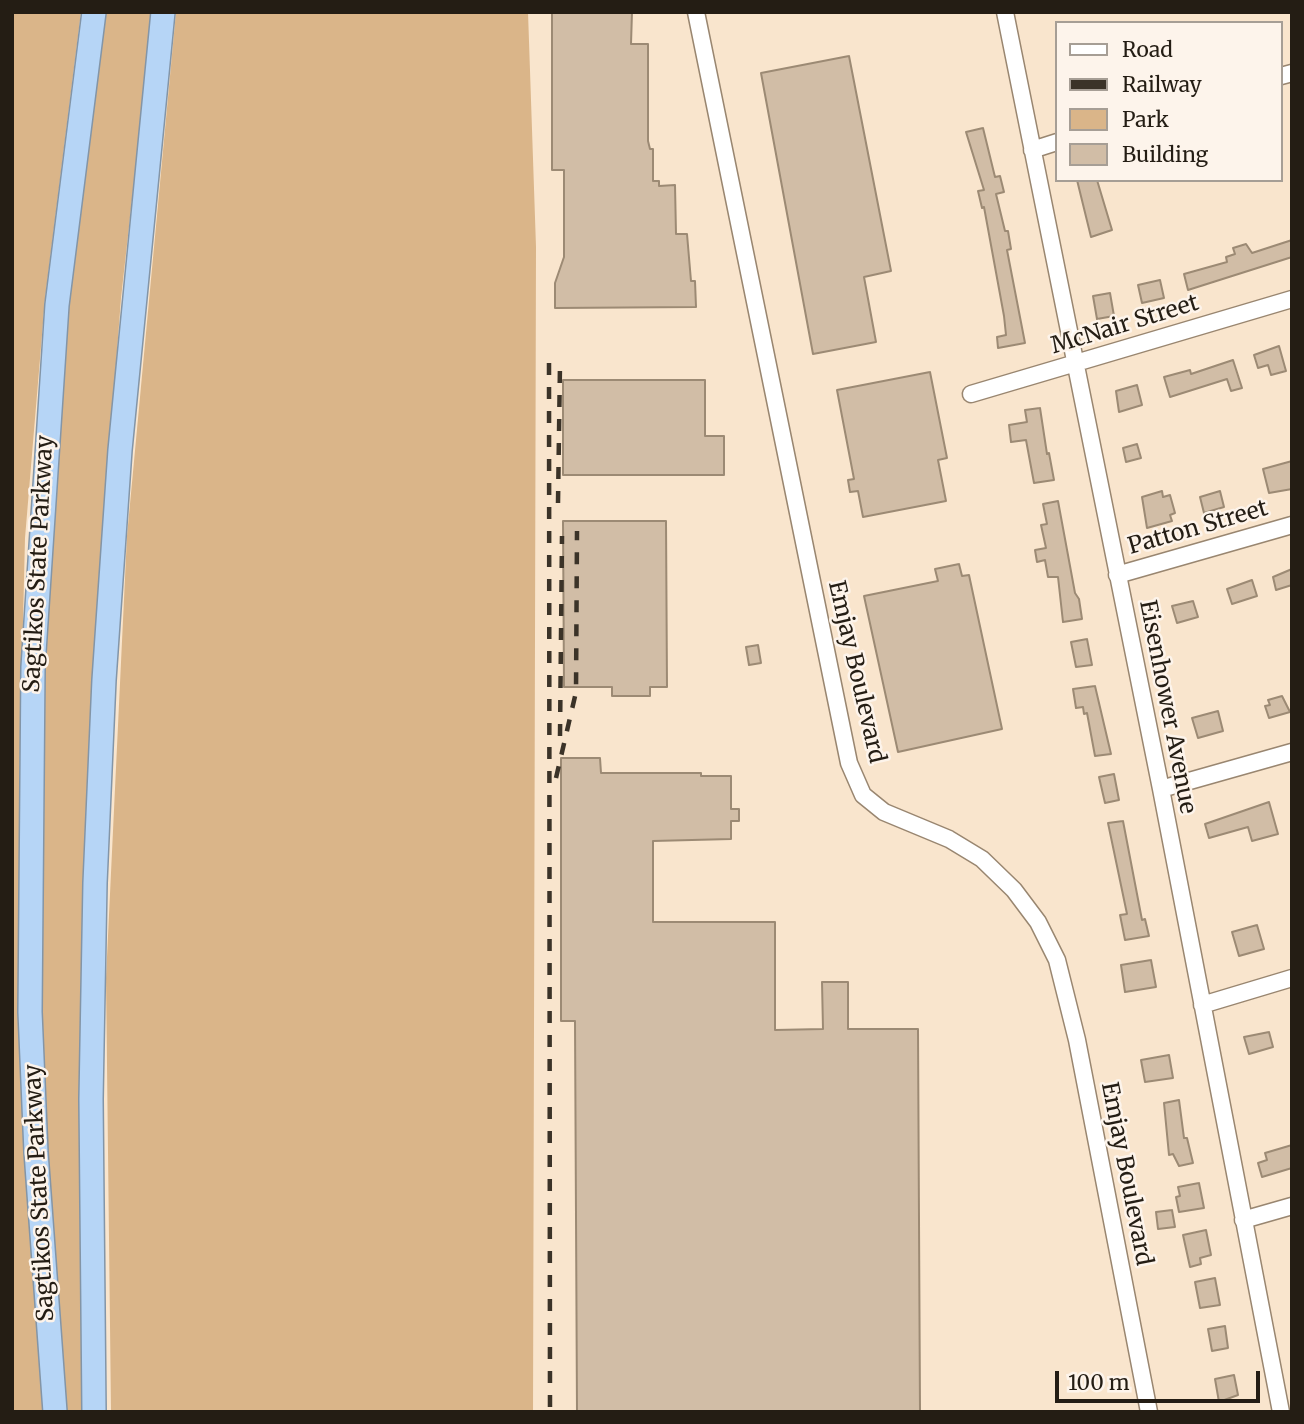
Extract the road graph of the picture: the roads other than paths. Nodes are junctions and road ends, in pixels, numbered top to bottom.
1 (94, 12) edge
2 (163, 12) edge
3 (696, 12) edge
4 (1004, 12) edge
5 (1056, 142) edge
6 (1032, 150) junction
7 (1292, 299) edge
8 (1075, 364) junction
9 (971, 394) dead end
10 (1292, 525) edge
11 (1117, 575) junction
12 (1292, 752) edge
13 (1161, 789) junction
14 (1292, 978) edge
15 (1202, 1005) junction
16 (1292, 1206) edge
17 (1243, 1220) junction
18 (55, 1412) edge
19 (94, 1412) edge
20 (1149, 1412) edge
21 (1281, 1412) edge

1 - 18 highway, Sagtikos State Parkway
2 - 19 highway, Sagtikos State Parkway
3 - 20 street, Emjay Boulevard
4 - 6 street, Eisenhower Avenue
5 - 6 street
6 - 8 street, Eisenhower Avenue
7 - 8 street, McNair Street
8 - 9 street, McNair Street
8 - 11 street, Eisenhower Avenue
10 - 11 street, Patton Street
11 - 13 street, Eisenhower Avenue
12 - 13 street
13 - 15 street, Eisenhower Avenue
14 - 15 street
15 - 17 street, Eisenhower Avenue
16 - 17 street
17 - 21 street, Eisenhower Avenue

